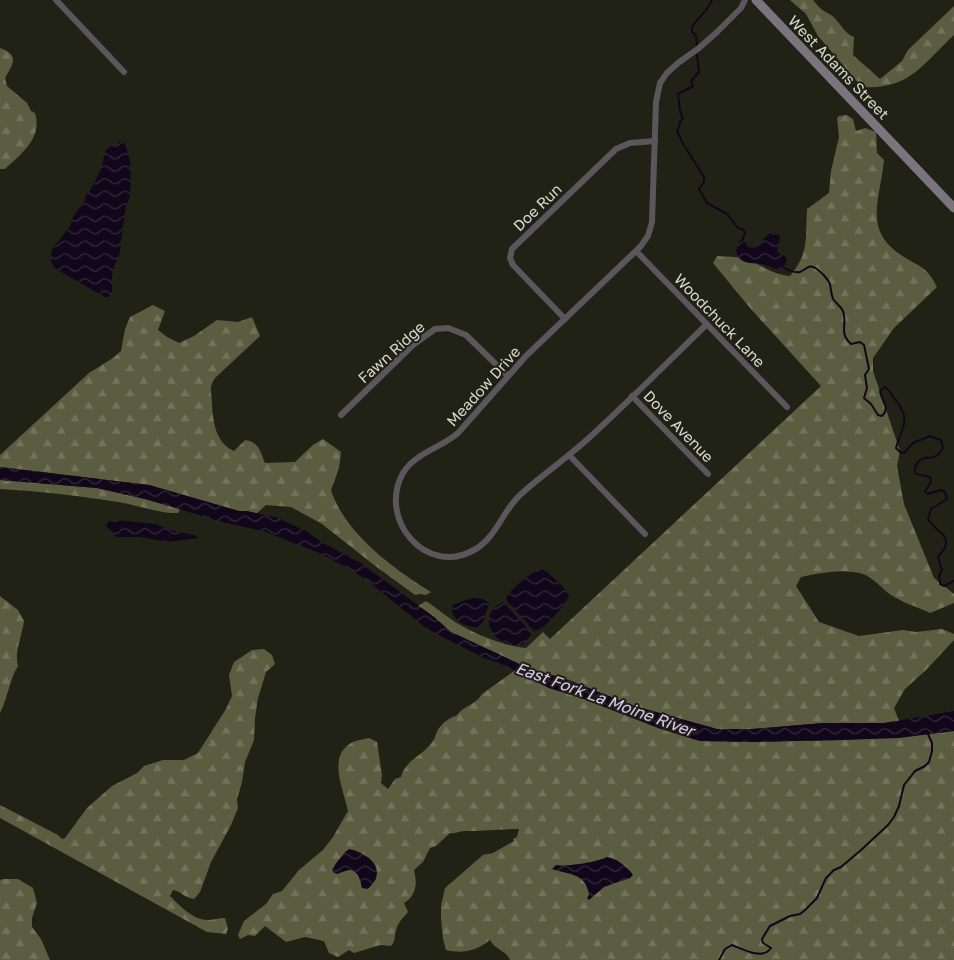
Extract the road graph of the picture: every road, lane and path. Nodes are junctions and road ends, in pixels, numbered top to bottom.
1 (56, 0) edge
2 (745, 0) edge
3 (756, 0) edge
4 (124, 72) dead end
5 (655, 141) junction
6 (954, 208) edge
7 (636, 251) junction
8 (565, 319) junction
9 (707, 324) junction
10 (508, 376) junction
11 (632, 396) junction
12 (787, 407) dead end
13 (341, 415) dead end
14 (569, 455) junction
15 (708, 474) dead end
16 (645, 534) dead end

1 - 4 street
2 - 5 street, Meadow Drive
3 - 6 street, West Adams Street
5 - 7 street, Meadow Drive
5 - 8 street, Doe Run
7 - 8 street, Meadow Drive
7 - 9 street, Woodchuck Lane
8 - 10 street, Meadow Drive
9 - 11 street, Meadow Drive
9 - 12 street, Woodchuck Lane
10 - 13 street, Fawn Ridge
10 - 14 street, Meadow Drive
11 - 14 street, Meadow Drive
11 - 15 street, Dove Avenue
14 - 16 street

